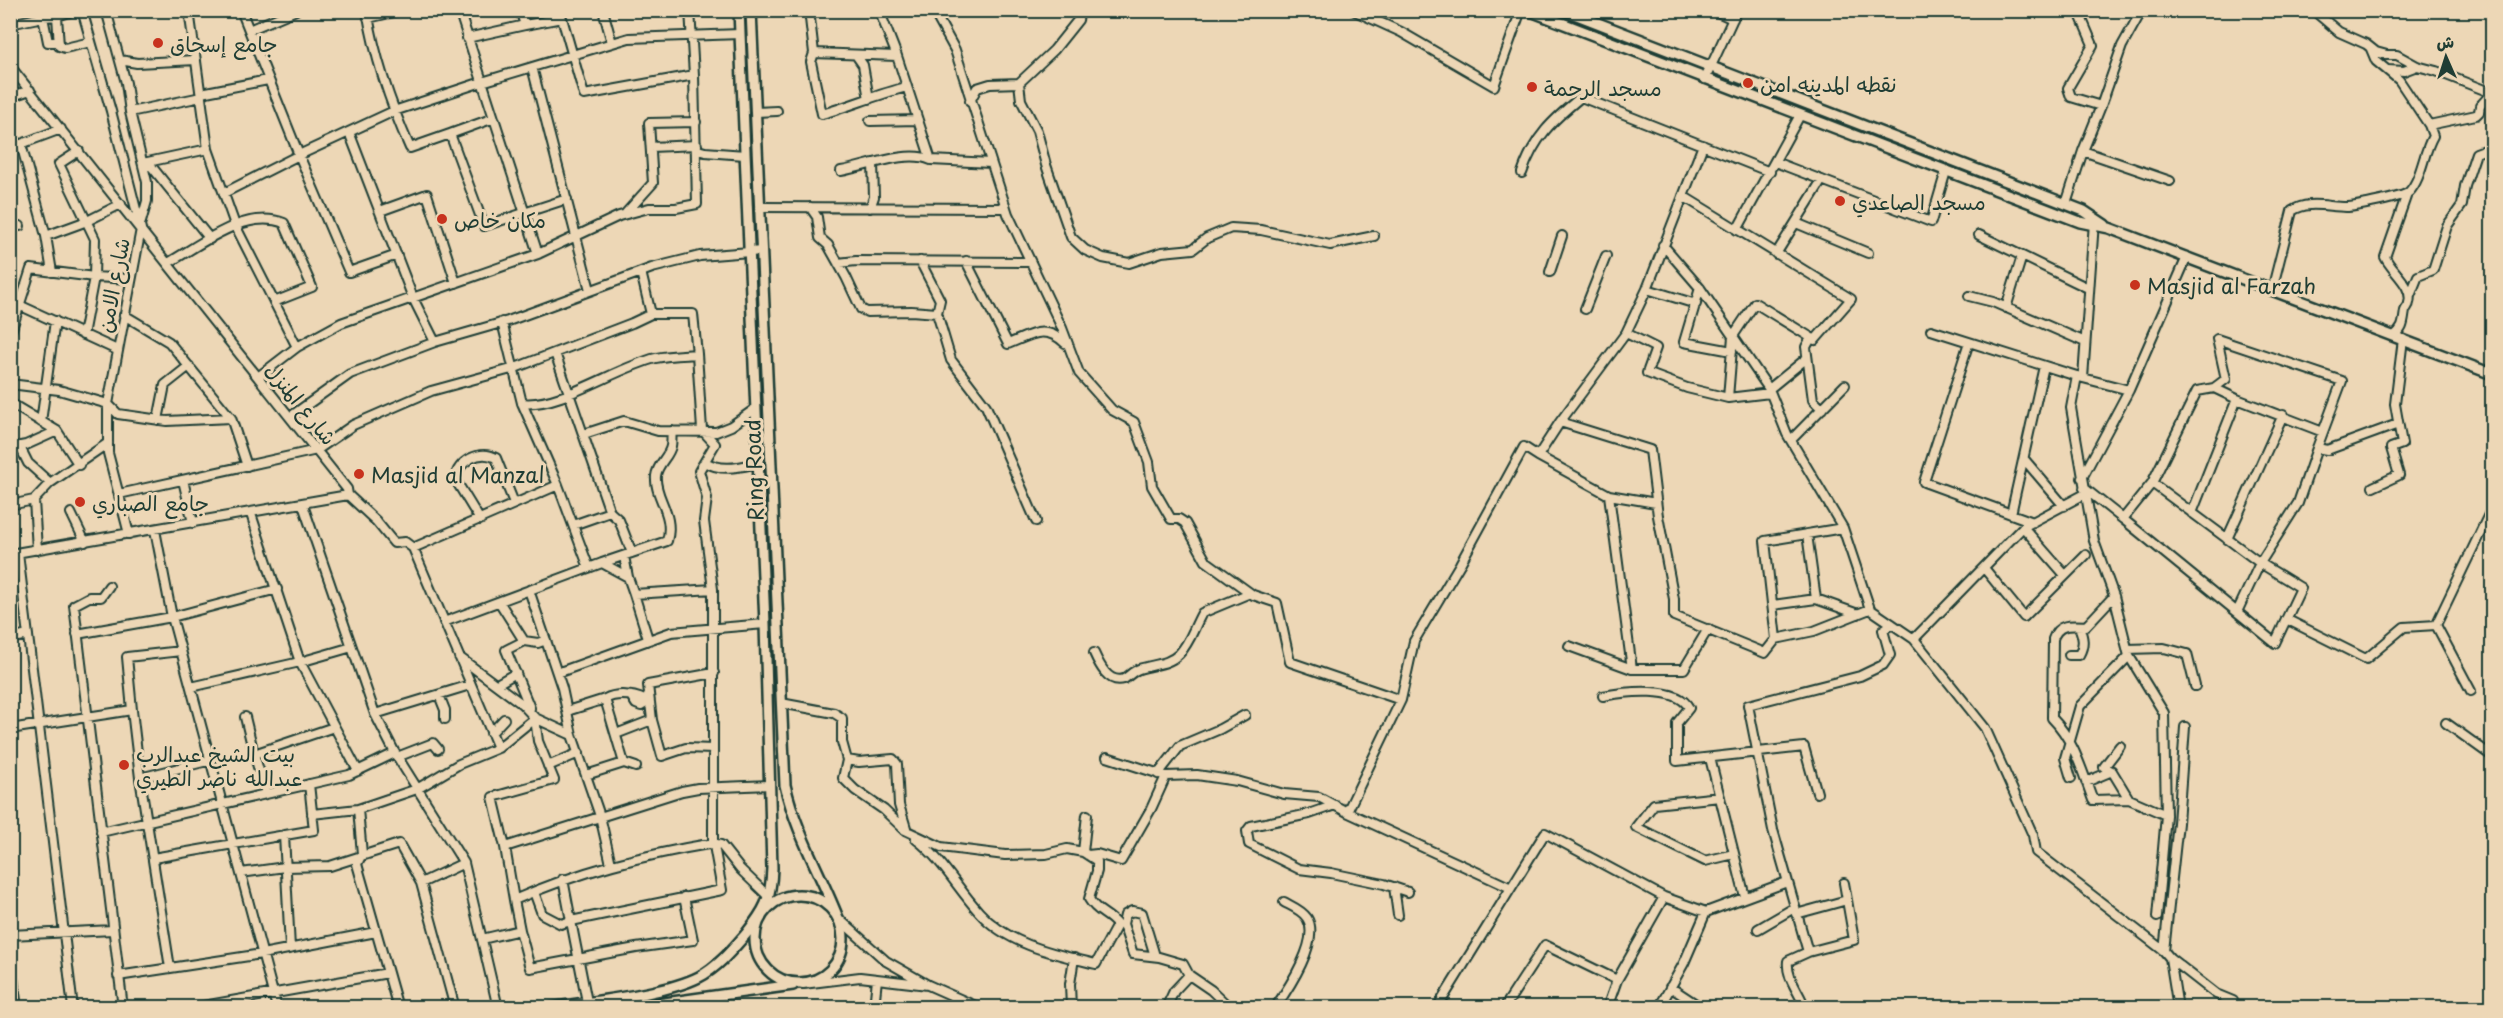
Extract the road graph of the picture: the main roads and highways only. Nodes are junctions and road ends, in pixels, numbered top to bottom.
1 (739, 10) edge
2 (751, 10) edge
3 (1528, 10) edge
4 (1564, 10) edge
5 (1540, 13) edge
6 (1770, 90) junction
7 (1765, 102) junction
8 (756, 114) junction
9 (743, 116) junction
10 (2094, 221) junction
11 (2493, 374) edge
12 (763, 912) junction
13 (838, 918) junction
14 (803, 984) junction
15 (551, 1008) edge
16 (629, 1008) edge

1 - 9 main road, Ring Road
2 - 8 main road, Ring Road
3 - 5 main road
4 - 6 main road
5 - 7 main road
6 - 7 main road
6 - 10 main road
7 - 10 main road
8 - 9 main road
8 - 13 main road, Ring Road
9 - 12 main road, Ring Road
10 - 11 main road
12 - 13 main road
12 - 14 main road
12 - 15 main road
13 - 14 main road
14 - 16 main road

